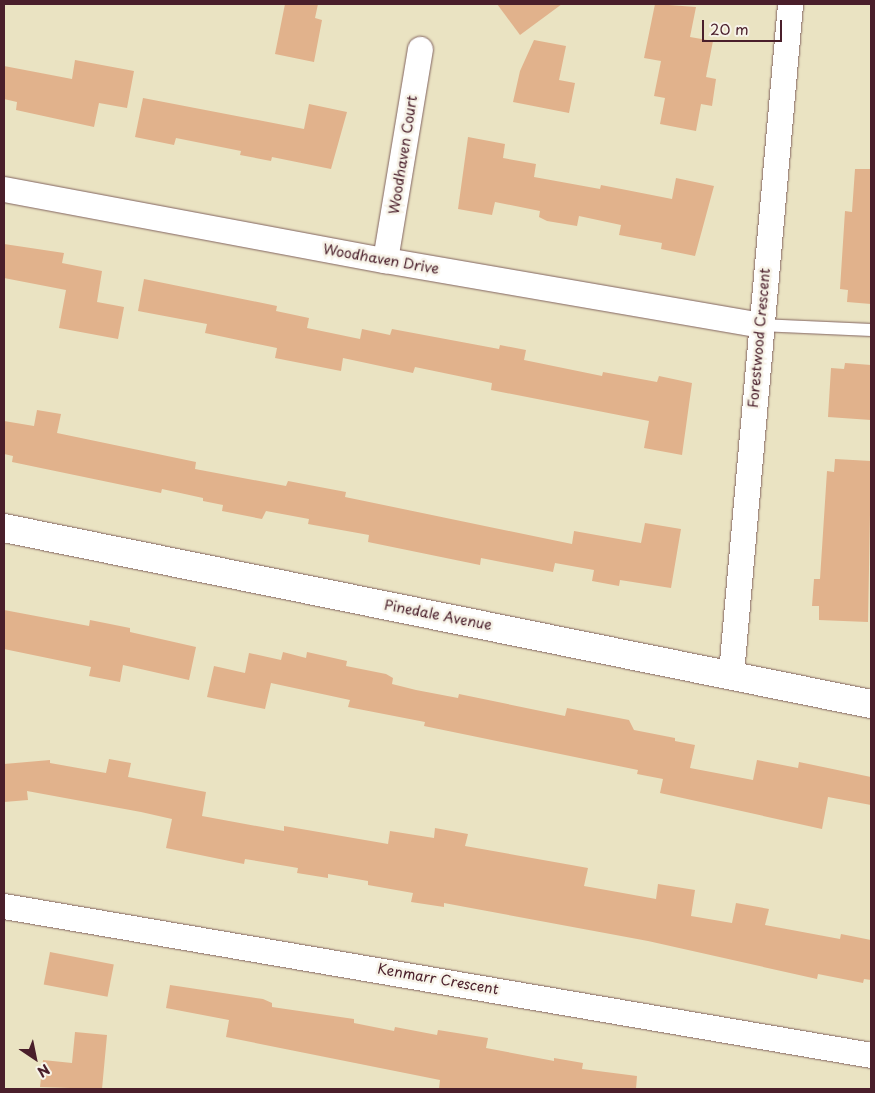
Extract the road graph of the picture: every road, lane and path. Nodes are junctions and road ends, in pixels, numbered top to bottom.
1 (790, 4) edge
2 (420, 49) dead end
3 (4, 189) edge
4 (385, 260) junction
5 (760, 325) junction
6 (871, 330) edge
7 (4, 528) edge
8 (731, 673) junction
9 (871, 704) edge
10 (4, 906) edge
11 (871, 1055) edge

1 - 5 street, Forestwood Crescent
2 - 4 street, Woodhaven Court
3 - 4 street, Woodhaven Drive
4 - 5 street, Woodhaven Drive
5 - 6 lane
5 - 8 street, Forestwood Crescent
7 - 8 street, Pinedale Avenue
8 - 9 street, Pinedale Avenue
10 - 11 street, Kenmarr Crescent

